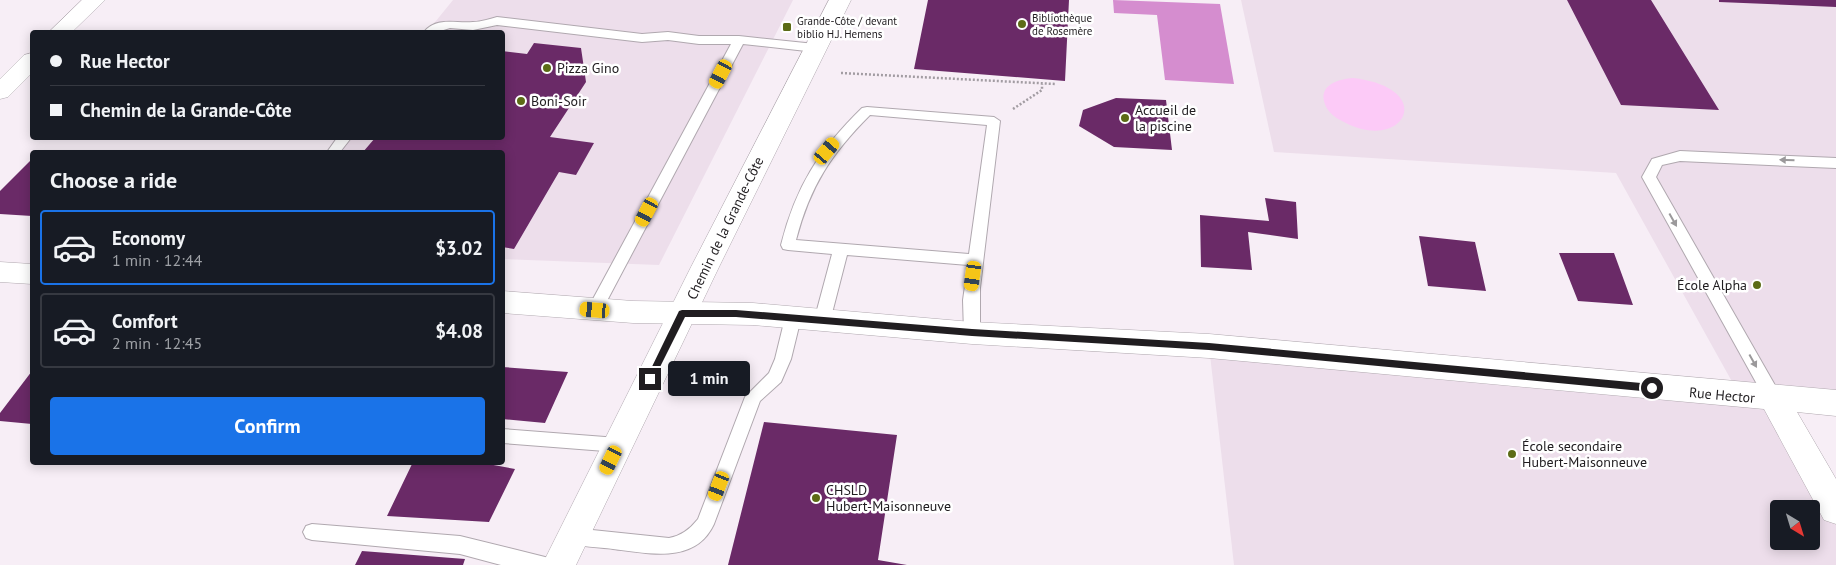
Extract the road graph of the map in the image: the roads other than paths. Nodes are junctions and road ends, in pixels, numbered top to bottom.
1 (94, 0) edge
2 (840, 0) edge
3 (62, 30) edge
4 (432, 30) edge
5 (739, 40) junction
6 (815, 48) junction
7 (30, 62) edge
8 (0, 92) edge
9 (342, 140) edge
10 (335, 150) edge
11 (1836, 162) edge
12 (841, 249) junction
13 (976, 260) junction
14 (0, 272) edge
15 (30, 274) edge
16 (505, 302) edge
17 (595, 310) junction
18 (682, 314) junction
19 (793, 318) junction
20 (822, 321) junction
21 (972, 333) junction
22 (1774, 400) junction
23 (1836, 403) edge
24 (505, 436) edge
25 (618, 445) junction
26 (1836, 509) edge
27 (312, 532) dead end
28 (573, 536) junction
29 (512, 562) edge
30 (546, 565) edge
31 (559, 565) edge

1 - 3 street
2 - 6 street, Chemin de la Grande-Côte
4 - 5 lane
5 - 6 lane
5 - 17 lane
6 - 18 street, Chemin de la Grande-Côte
7 - 8 street
9 - 10 lane
11 -> 22 lane
12 - 13 lane
12 - 13 lane
12 - 20 lane
13 - 21 lane
14 - 15 street
16 - 17 street, Rue Hector
17 - 18 street, Rue Hector
18 - 19 street, Rue Hector
18 - 25 street, Chemin de la Grande-Côte
19 - 20 street, Rue Hector
19 - 28 lane
20 - 21 street, Rue Hector
21 - 22 street, Rue Hector
22 - 23 street, Rue Hector
22 - 26 street
24 - 25 lane
25 - 28 street, Chemin de la Grande-Côte
27 - 29 lane
28 - 31 street, Chemin de la Grande-Côte
29 - 30 lane

